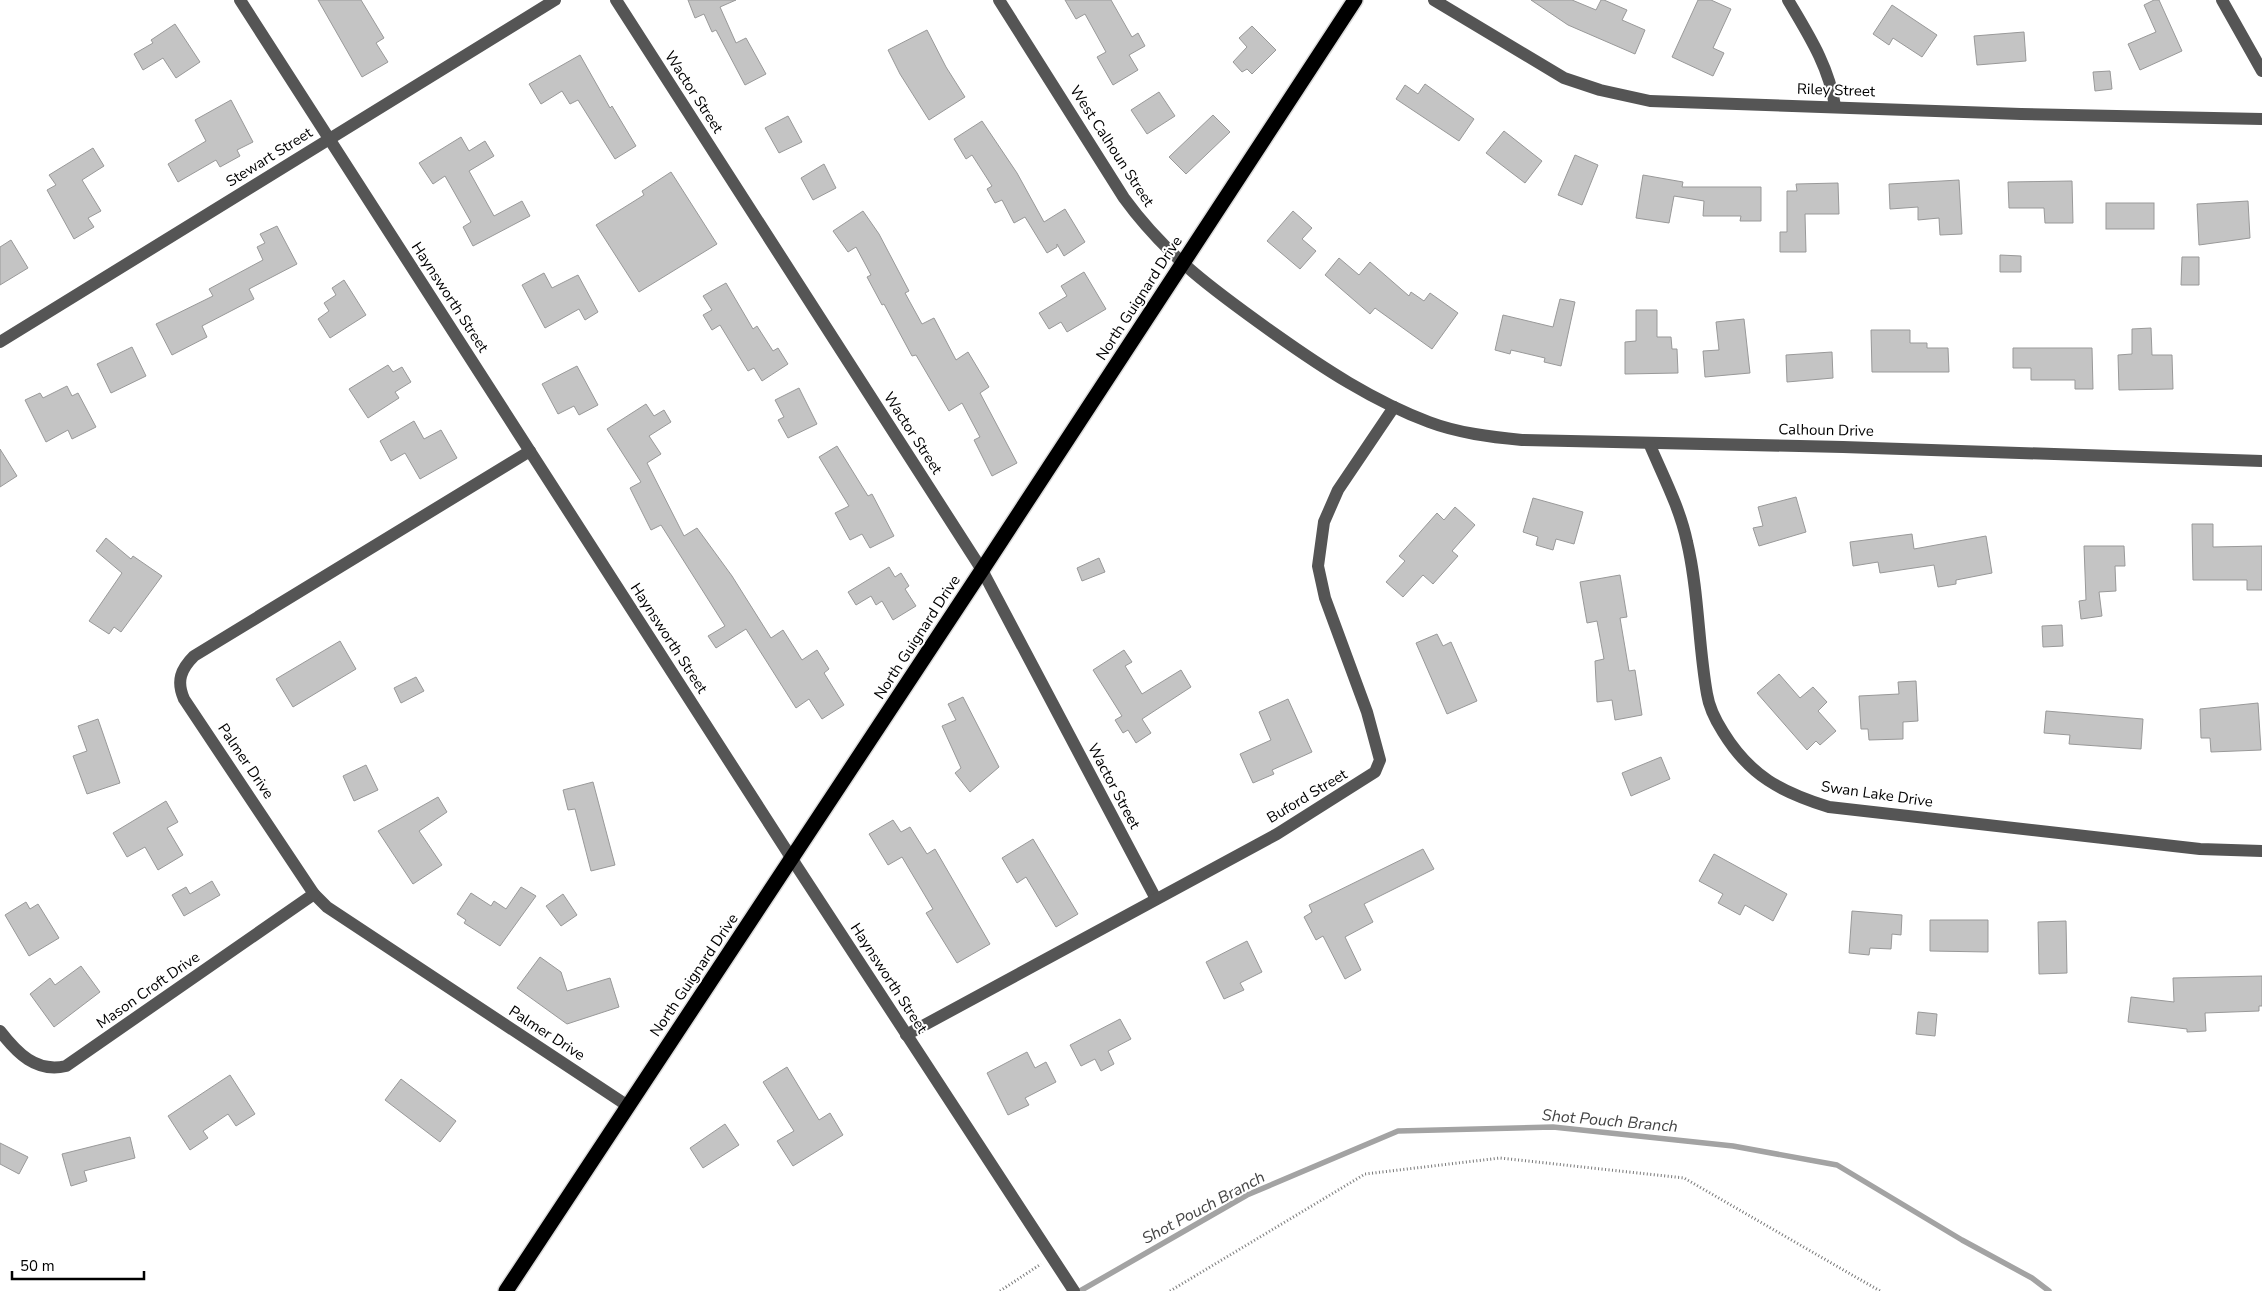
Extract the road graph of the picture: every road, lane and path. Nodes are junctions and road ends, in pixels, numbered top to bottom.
1 (240, 0) edge
2 (555, 0) edge
3 (616, 0) edge
4 (999, 0) edge
5 (1355, 0) edge
6 (1434, 0) edge
7 (1788, 0) edge
8 (2222, 0) edge
9 (2262, 71) edge
10 (1835, 106) junction
11 (2262, 119) edge
12 (329, 140) junction
13 (1183, 264) junction
14 (0, 342) edge
15 (1394, 407) junction
16 (1649, 443) junction
17 (530, 451) junction
18 (2262, 461) edge
19 (982, 570) junction
20 (2262, 851) edge
21 (792, 859) junction
22 (314, 894) junction
23 (1156, 899) junction
24 (0, 1031) edge
25 (906, 1035) junction
26 (628, 1106) junction
27 (1055, 1262) junction
28 (506, 1291) edge
29 (1000, 1291) edge
30 (1074, 1291) edge
31 (1170, 1291) edge
32 (1880, 1291) edge

1 - 12 street, Haynsworth Street
2 - 12 street, Stewart Street
3 - 19 street, Wactor Street
4 - 13 street, West Calhoun Street
5 - 13 highway, North Guignard Drive
6 - 10 street, Riley Street
7 - 10 street
8 - 9 street
10 - 11 street, Riley Street
12 - 14 street, Stewart Street
12 - 17 street, Haynsworth Street
13 - 15 street, West Calhoun Street
13 - 19 highway, North Guignard Drive
15 - 16 street, Calhoun Drive
15 - 23 street, Buford Street
16 - 18 street, Calhoun Drive
16 - 20 street, Swan Lake Drive
17 - 21 street, Haynsworth Street
17 - 22 street, Palmer Drive
19 - 21 highway, North Guignard Drive
19 - 23 street, Wactor Street
21 - 25 street, Haynsworth Street
21 - 26 highway, North Guignard Drive
22 - 24 street, Mason Croft Drive
22 - 26 street, Palmer Drive
23 - 25 street, Buford Street
25 - 27 street, Haynsworth Street
26 - 28 highway, North Guignard Drive
27 - 29 path
27 - 30 street, Haynsworth Street
31 - 32 path

